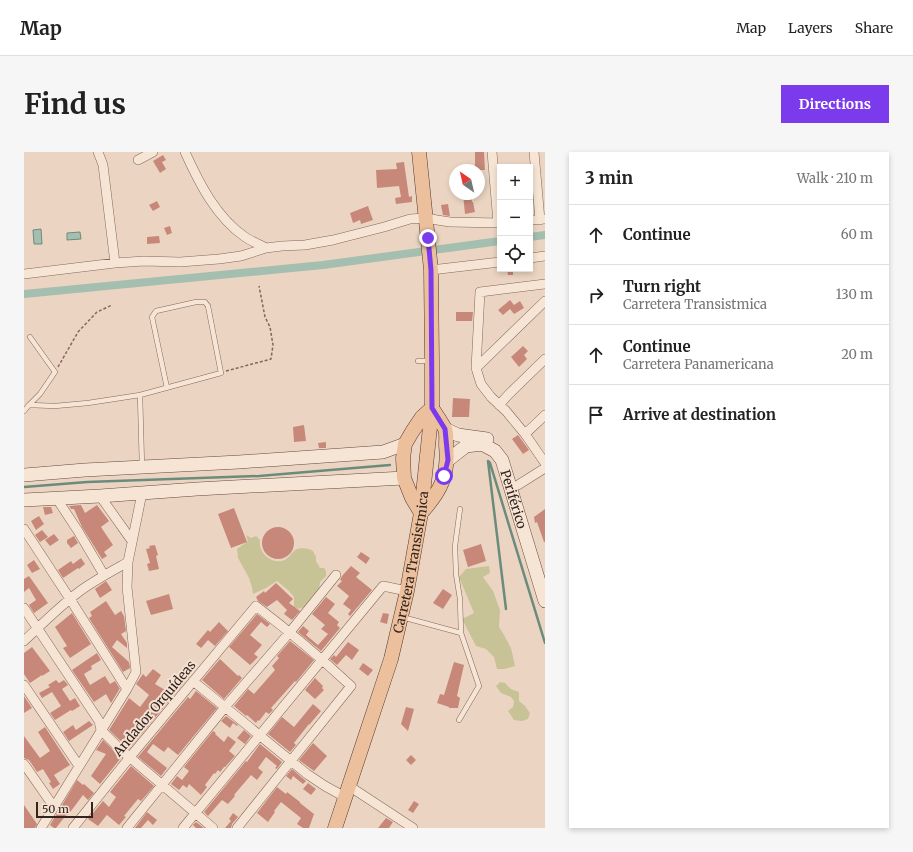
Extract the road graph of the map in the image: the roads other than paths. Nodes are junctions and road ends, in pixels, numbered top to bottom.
1 (98, 152) edge
2 (153, 152) edge
3 (185, 152) edge
4 (419, 152) edge
5 (492, 152) edge
6 (534, 152) edge
7 (138, 160) dead end
8 (497, 203) edge
9 (426, 218) junction
10 (543, 219) edge
11 (533, 220) edge
12 (497, 223) edge
13 (266, 248) junction
14 (545, 256) edge
15 (533, 258) edge
16 (497, 262) edge
17 (115, 263) junction
18 (431, 266) junction
19 (24, 274) edge
20 (545, 284) edge
21 (545, 301) edge
22 (30, 337) dead end
23 (545, 359) edge
24 (418, 361) dead end
25 (432, 361) junction
26 (476, 368) junction
27 (167, 388) junction
28 (140, 395) junction
29 (29, 405) junction
30 (499, 405) junction
31 (432, 408) junction
32 (24, 411) edge
33 (545, 415) edge
34 (445, 429) junction
35 (525, 434) junction
36 (405, 444) junction
37 (497, 448) junction
38 (448, 460) junction
39 (545, 463) edge
40 (143, 467) junction
41 (545, 468) edge
42 (24, 475) edge
43 (404, 478) junction
44 (518, 485) junction
45 (142, 493) junction
46 (100, 496) junction
47 (57, 499) junction
48 (24, 500) edge
49 (460, 509) dead end
50 (421, 513) junction
51 (24, 529) edge
52 (132, 541) junction
53 (128, 562) junction
54 (104, 575) junction
55 (336, 575) dead end
56 (545, 576) edge
57 (407, 591) junction
58 (70, 599) junction
59 (545, 601) edge
60 (24, 608) edge
61 (401, 617) junction
62 (38, 628) junction
63 (290, 632) junction
64 (461, 633) junction
65 (24, 641) edge
66 (323, 660) junction
67 (193, 681) junction
68 (24, 685) edge
69 (127, 689) junction
70 (225, 707) junction
71 (459, 720) dead end
72 (101, 730) junction
73 (259, 735) junction
74 (130, 757) junction
75 (291, 762) junction
76 (24, 764) edge
77 (78, 766) junction
78 (162, 785) junction
79 (347, 791) junction
80 (54, 807) junction
81 (195, 813) junction
82 (339, 826) edge
83 (41, 828) edge
84 (73, 828) edge
85 (127, 828) edge
86 (183, 828) edge
87 (213, 828) edge
88 (237, 828) edge
89 (413, 828) edge

1 - 17 street
2 - 7 street
3 - 13 street
4 - 9 main road
5 - 8 street
6 - 10 street
9 - 12 street
9 - 13 street
9 - 18 main road, Carretera Transistmica
10 - 11 street
13 - 17 street
14 - 15 street
16 - 18 street
17 - 19 street
18 - 25 main road, Carretera Transistmica
20 - 26 street
21 - 26 street
22 - 29 lane
23 - 30 street
24 - 25 lane
25 - 31 main road, Carretera Transistmica
26 - 30 street
27 - 27 lane
27 - 28 lane
28 - 29 lane
28 - 40 lane
29 - 32 lane
30 - 35 street
31 - 34 main road
31 - 36 main road
31 - 50 main road, Carretera Transistmica
33 - 35 street
34 - 37 street
34 - 38 main road
35 - 39 street
36 - 40 street
36 - 43 main road
37 - 38 street
37 - 44 street, Periférico
37 - 59 street, Periférico
38 - 50 main road
40 - 42 street
41 - 44 street
43 - 45 street
43 - 50 main road
44 - 56 street, Periférico
45 - 46 street
45 - 52 street
46 - 47 street
46 - 52 street
47 - 48 street
47 - 54 street
49 - 64 lane
50 - 57 main road, Carretera Transistmica
51 - 58 street
52 - 53 street
53 - 54 street
53 - 69 street
54 - 58 street
55 - 63 street
57 - 61 main road, Carretera Transistmica
57 - 66 street
58 - 62 street
58 - 69 street
60 - 62 street
61 - 64 lane
61 - 79 main road, Carretera Transistmica
62 - 65 street
62 - 72 street
63 - 66 street
63 - 67 street, Andador Orquídeas
63 - 70 street
64 - 71 lane
66 - 73 street
66 - 75 street
67 - 70 street
67 - 74 street, Andador Orquídeas
68 - 77 street
69 - 72 street
70 - 73 street
70 - 78 street
72 - 74 street
72 - 77 street
73 - 75 street
73 - 81 street
74 - 78 street
74 - 84 street, Andador Orquídeas
75 - 79 street
75 - 88 street
76 - 80 street
77 - 80 street
78 - 81 street
78 - 85 street
79 - 82 main road, Carretera Transistmica
79 - 89 street
80 - 83 street
81 - 86 street
81 - 87 street

